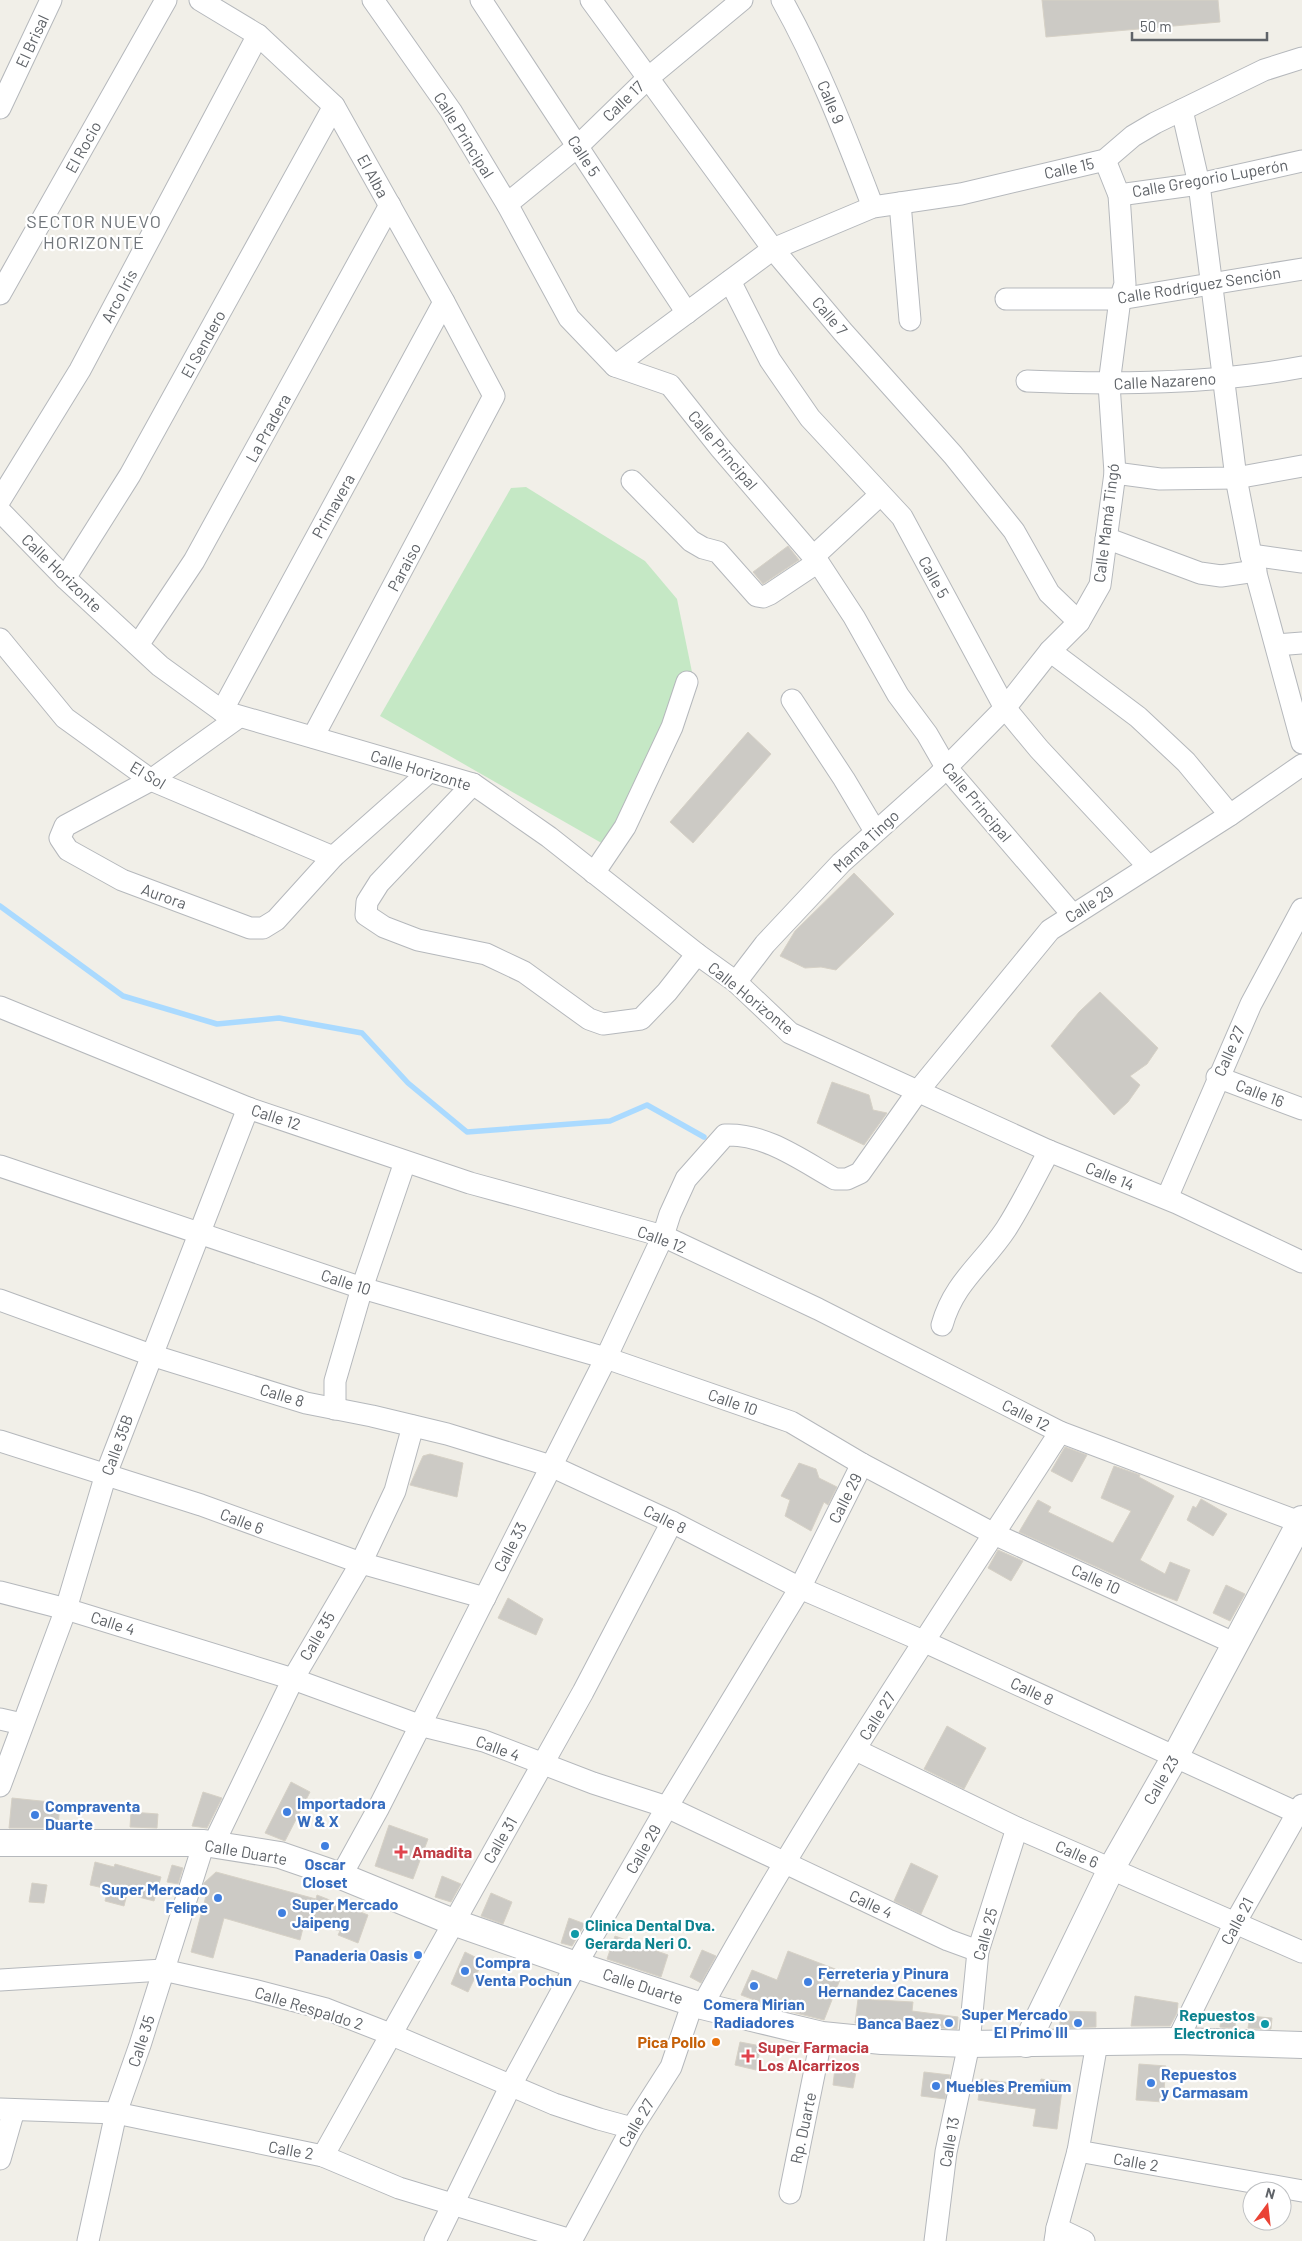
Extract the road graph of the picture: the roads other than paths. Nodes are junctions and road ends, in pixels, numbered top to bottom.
1 (51, 0) edge
2 (166, 0) edge
3 (200, 0) edge
4 (373, 0) edge
5 (481, 0) edge
6 (591, 0) edge
7 (742, 0) edge
8 (782, 0) edge
9 (258, 35) junction
10 (1302, 58) edge
11 (648, 78) junction
12 (334, 106) junction
13 (0, 108) edge
14 (1182, 110) junction
15 (578, 146) junction
16 (1105, 160) junction
17 (1302, 161) edge
18 (1199, 184) junction
19 (1119, 195) junction
20 (900, 203) junction
21 (507, 204) junction
22 (390, 205) junction
23 (873, 207) junction
24 (773, 249) junction
25 (1302, 269) edge
26 (730, 281) junction
27 (1211, 284) junction
28 (0, 294) edge
29 (1006, 299) dead end
30 (1120, 299) junction
31 (444, 302) junction
32 (687, 313) junction
33 (910, 320) dead end
34 (614, 366) junction
35 (1302, 367) edge
36 (1224, 377) junction
37 (1027, 380) dead end
38 (1109, 384) junction
39 (494, 396) joint
40 (1302, 466) edge
41 (1115, 473) junction
42 (1236, 478) junction
43 (632, 482) dead end
44 (880, 495) junction
45 (0, 500) edge
46 (0, 511) edge
47 (1106, 538) junction
48 (815, 559) junction
49 (1302, 562) edge
50 (1254, 563) junction
51 (65, 578) junction
52 (1079, 622) junction
53 (0, 639) edge
54 (1302, 643) edge
55 (138, 645) junction
56 (1276, 645) junction
57 (1050, 651) junction
58 (687, 682) dead end
59 (792, 700) dead end
60 (1005, 708) junction
61 (230, 714) junction
62 (313, 737) junction
63 (1302, 743) edge
64 (1302, 765) edge
65 (946, 767) junction
66 (429, 772) junction
67 (151, 780) junction
68 (473, 784) junction
69 (1230, 815) junction
70 (875, 831) junction
71 (333, 857) junction
72 (1148, 866) junction
73 (594, 873) junction
74 (1302, 909) edge
75 (1072, 914) junction
76 (697, 954) junction
77 (736, 982) junction
78 (0, 1007) edge
79 (1218, 1077) junction
80 (918, 1091) junction
81 (248, 1108) junction
82 (1302, 1109) edge
83 (1049, 1151) junction
84 (404, 1162) junction
85 (0, 1166) edge
86 (1167, 1198) junction
87 (670, 1214) joint
88 (201, 1233) junction
89 (663, 1236) junction
90 (1300, 1255) edge
91 (362, 1288) junction
92 (0, 1300) edge
93 (942, 1325) dead end
94 (151, 1355) junction
95 (606, 1358) junction
96 (335, 1409) junction
97 (413, 1426) junction
98 (1060, 1432) junction
99 (0, 1441) edge
100 (862, 1464) junction
101 (551, 1466) junction
102 (106, 1474) junction
103 (672, 1522) junction
104 (1301, 1522) edge
105 (994, 1534) junction
106 (362, 1563) junction
107 (800, 1588) junction
108 (0, 1592) edge
109 (485, 1598) junction
110 (66, 1609) junction
111 (923, 1641) junction
112 (1236, 1644) junction
113 (293, 1678) junction
114 (0, 1720) edge
115 (22, 1724) junction
116 (420, 1725) junction
117 (856, 1750) junction
118 (1176, 1755) junction
119 (543, 1765) junction
120 (0, 1786) edge
121 (667, 1807) junction
122 (1300, 1811) edge
123 (1017, 1828) junction
124 (0, 1842) edge
125 (209, 1844) junction
126 (785, 1864) junction
127 (1111, 1869) junction
128 (341, 1876) junction
129 (453, 1922) junction
130 (1235, 1923) junction
131 (978, 1951) junction
132 (1302, 1952) edge
133 (576, 1965) junction
134 (163, 1970) junction
135 (0, 1980) edge
136 (698, 2004) junction
137 (390, 2034) junction
138 (822, 2035) junction
139 (1178, 2041) junction
140 (1097, 2043) junction
141 (969, 2044) junction
142 (1026, 2044) junction
143 (1302, 2046) edge
144 (511, 2085) junction
145 (7, 2109) edge
146 (116, 2113) junction
147 (632, 2128) junction
148 (1078, 2152) junction
149 (323, 2156) junction
150 (0, 2159) edge
151 (1302, 2191) edge
152 (790, 2193) dead end
153 (454, 2203) junction
154 (1056, 2235) edge
155 (571, 2240) edge
156 (88, 2241) edge
157 (435, 2241) edge
158 (935, 2241) edge
159 (1084, 2241) edge

1 - 13 street, El Brisal
2 - 28 street, El Rocio
3 - 9 street, El Alba
4 - 21 street, Calle Principal
5 - 15 street, Calle 5
6 - 11 street, Calle 7
7 - 11 street, Calle 17
8 - 23 street, Calle 9
9 - 12 street, El Alba
9 - 45 street, Arco Iris
10 - 14 street, Calle 15
11 - 15 street, Calle 17
11 - 24 street, Calle 7
12 - 22 street, El Alba
12 - 51 street, El Sendero
14 - 16 street, Calle 15
14 - 18 street
15 - 21 street, Calle 17
15 - 32 street, Calle 5
16 - 19 street, Calle Mamá Tingó
16 - 20 street, Calle 15
17 - 18 street, Calle Gregorio Luperón
18 - 19 street, Calle Gregorio Luperón
18 - 27 street
19 - 30 street, Calle Mamá Tingó
20 - 23 street, Calle 15
20 - 33 street
21 - 34 street, Calle Principal
22 - 31 street, El Alba
22 - 55 street, La Pradera
23 - 24 street, Calle 15
24 - 26 street, Calle 15
24 - 52 street, Calle 7
25 - 27 street, Calle Rodríguez Sención
26 - 32 street, Calle 15
26 - 44 street, Calle 5
27 - 30 street, Calle Rodríguez Sención
27 - 36 street
29 - 30 street, Calle Rodríguez Sención
30 - 38 street, Calle Mamá Tingó
31 - 39 street, El Alba
31 - 61 street, Primavera
32 - 34 street, Calle 15
34 - 48 street, Calle Principal
35 - 36 street, Calle Nazareno
36 - 38 street, Calle Nazareno
36 - 42 street
37 - 38 street, Calle Nazareno
38 - 41 street, Calle Mamá Tingó
39 - 62 street, Paraiso
40 - 42 street
41 - 42 street
41 - 47 street, Calle Mamá Tingó
42 - 50 street
43 - 48 street
44 - 48 street
44 - 60 street, Calle 5
46 - 51 street, Calle Horizonte
47 - 50 street
47 - 52 street, Calle Mamá Tingó
48 - 65 street, Calle Principal
49 - 50 street
50 - 56 street
51 - 55 street, Calle Horizonte
52 - 57 street, Calle Mamá Tingó
53 - 67 street, El Sol
54 - 56 street
55 - 61 street, Calle Horizonte
56 - 63 street
57 - 60 street, Calle Mamá Tingó
57 - 69 street
58 - 73 street
59 - 70 street
60 - 65 street, Mama Tingo
60 - 72 street, Calle 5
61 - 62 street, Calle Horizonte
61 - 67 street
62 - 66 street, Calle Horizonte
64 - 69 street, Calle 29
65 - 70 street, Mama Tingo
65 - 75 street, Calle Principal
66 - 68 street, Calle Horizonte
66 - 71 street
67 - 71 street, El Sol
67 - 71 street, Aurora
68 - 73 street, Calle Horizonte
68 - 76 street
69 - 72 street, Calle 29
70 - 77 street, Mama Tingo
72 - 75 street, Calle 29
73 - 76 street, Calle Horizonte
74 - 79 street, Calle 27
75 - 80 street, Calle 29
76 - 77 street, Calle Horizonte
77 - 80 street, Calle Horizonte
78 - 81 street, Calle 12
79 - 82 street, Calle 16
79 - 86 street, Calle 27
80 - 83 street, Calle 14
80 - 87 street, Calle 29
81 - 84 street, Calle 12
81 - 88 street, Calle 35B
83 - 86 street, Calle 14
83 - 93 street
84 - 89 street, Calle 12
84 - 91 street
85 - 88 street, Calle 10
86 - 90 street, Calle 14
87 - 89 street, Calle 33
88 - 91 street, Calle 10
88 - 94 street, Calle 35B
89 - 95 street, Calle 33
89 - 98 street, Calle 12
91 - 95 street, Calle 10
91 - 96 street
92 - 94 street, Calle 8
94 - 96 street, Calle 8
94 - 102 street, Calle 35B
95 - 100 street, Calle 10
95 - 101 street, Calle 33
96 - 97 street, Calle 8
97 - 101 street, Calle 8
97 - 106 street, Calle 35
98 - 104 street, Calle 12
98 - 105 street, Calle 27
99 - 102 street, Calle 6
100 - 105 street, Calle 10
100 - 107 street, Calle 29
101 - 103 street, Calle 8
101 - 109 street, Calle 33
102 - 106 street, Calle 6
102 - 110 street, Calle 35B
103 - 107 street, Calle 8
103 - 119 street, Calle 31
104 - 112 street, Calle 23
105 - 111 street, Calle 27
105 - 112 street, Calle 10
106 - 109 street, Calle 6
106 - 113 street, Calle 35
107 - 111 street, Calle 8
107 - 121 street, Calle 29
108 - 110 street, Calle 4
109 - 116 street, Calle 33
110 - 113 street, Calle 4
110 - 115 street, Calle 35B
111 - 117 street, Calle 27
111 - 118 street, Calle 8
112 - 118 street, Calle 23
113 - 116 street, Calle 4
113 - 125 street, Calle 35
114 - 115 street
115 - 120 street, Calle 35B
116 - 119 street, Calle 4
116 - 128 street, Calle 33
117 - 123 street, Calle 6
117 - 126 street, Calle 27
118 - 122 street, Calle 8
118 - 127 street, Calle 23
119 - 121 street, Calle 4
119 - 129 street, Calle 31
121 - 126 street, Calle 4
121 - 133 street, Calle 29
122 - 130 street, Calle 21
123 - 127 street, Calle 6
123 - 131 street, Calle 25
124 - 125 street, Calle Duarte
125 - 128 street, Calle Duarte
125 - 134 street, Calle 35
126 - 131 street, Calle 4
126 - 136 street, Calle 27
127 - 130 street, Calle 6
127 - 142 street, Calle 23
128 - 129 street, Calle Duarte
129 - 133 street, Calle Duarte
129 - 137 street, Calle 31
130 - 132 street, Calle 6
130 - 139 street, Calle 21
131 - 141 street, Calle 25
133 - 136 street, Calle Duarte
133 - 144 street, Calle 29
134 - 135 street, Calle Respaldo 2
134 - 137 street, Calle Respaldo 2
134 - 146 street, Calle 35
136 - 138 street, Calle Duarte
136 - 147 street, Calle 27
137 - 144 street, Calle Respaldo 2
137 - 149 street, Calle 31
138 - 141 street, Calle Duarte
138 - 152 street, Rp. Duarte
139 - 140 street, Calle Duarte
139 - 143 street, Calle Duarte
140 - 142 street, Calle Duarte
140 - 148 street
141 - 142 street, Calle Duarte
141 - 158 street, Calle 13
144 - 147 street, Calle Respaldo 2
144 - 153 street, Calle 29
145 - 146 street, Calle 2
145 - 150 street
146 - 149 street, Calle 2
146 - 156 street, Calle 35
147 - 155 street, Calle 27
148 - 151 street, Calle 2
148 - 154 street
149 - 153 street, Calle 2
153 - 155 street, Calle 2
153 - 157 street, Calle 29
154 - 159 street

